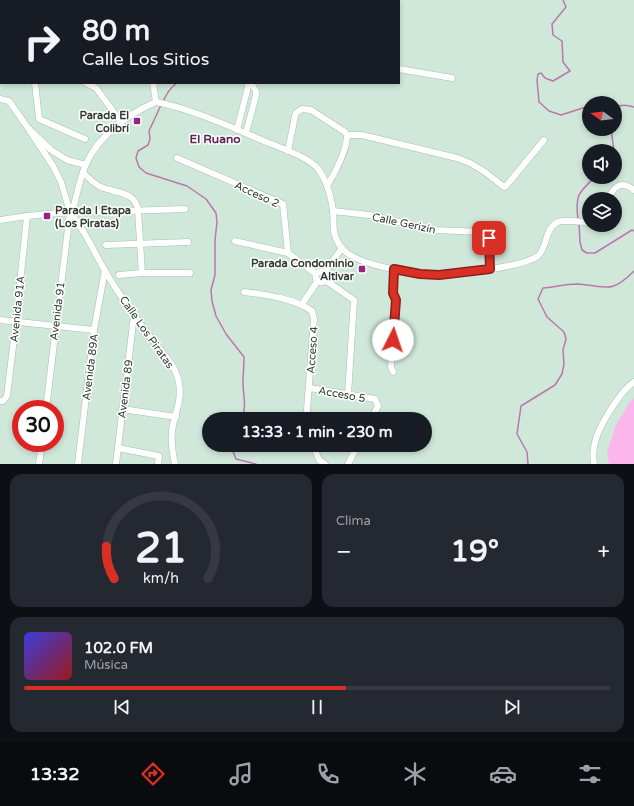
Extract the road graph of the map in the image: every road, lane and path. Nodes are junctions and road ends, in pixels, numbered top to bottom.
1 (400, 69) edge
2 (452, 78) dead end
3 (36, 84) edge
4 (88, 84) edge
5 (153, 84) edge
6 (250, 84) edge
7 (251, 84) edge
8 (0, 99) edge
9 (156, 102) junction
10 (121, 122) junction
11 (28, 128) junction
12 (237, 130) junction
13 (246, 134) junction
14 (347, 135) junction
15 (85, 139) dead end
16 (544, 140) dead end
17 (288, 151) junction
18 (177, 158) dead end
19 (86, 165) junction
20 (83, 173) junction
21 (327, 186) junction
22 (634, 190) edge
23 (612, 192) edge
24 (185, 209) dead end
25 (138, 210) junction
26 (333, 211) junction
27 (70, 212) junction
28 (96, 212) dead end
29 (27, 216) junction
30 (0, 220) edge
31 (582, 221) edge
32 (235, 241) dead end
33 (188, 242) dead end
34 (141, 243) junction
35 (106, 244) dead end
36 (342, 248) junction
37 (288, 253) junction
38 (394, 269) junction
39 (490, 269) junction
40 (105, 270) junction
41 (190, 272) dead end
42 (142, 273) junction
43 (324, 273) junction
44 (316, 274) junction
45 (119, 276) dead end
46 (325, 280) junction
47 (318, 282) junction
48 (244, 292) dead end
49 (302, 304) junction
50 (134, 315) junction
51 (0, 320) edge
52 (16, 322) junction
53 (55, 326) junction
54 (94, 330) junction
55 (393, 372) dead end
56 (634, 382) edge
57 (310, 388) junction
58 (348, 394) junction
59 (47, 400) edge
60 (2, 401) edge
61 (122, 409) junction
62 (307, 412) edge
63 (375, 412) edge
64 (176, 417) junction
65 (118, 448) junction
66 (41, 452) edge
67 (316, 452) edge
68 (354, 452) edge
69 (39, 464) edge
70 (78, 464) edge
71 (116, 464) edge
72 (158, 464) edge
73 (175, 464) edge
74 (325, 464) edge
75 (348, 464) edge
76 (594, 464) edge

1 - 2 street
3 - 15 street
4 - 10 street
5 - 9 street
6 - 12 street
7 - 13 street
8 - 11 street
9 - 10 street
9 - 12 street
10 - 19 street
11 - 19 street
11 - 27 street
12 - 13 street
13 - 17 street
14 - 16 street
14 - 17 street
14 - 21 street
17 - 21 street
18 - 37 street, Acceso 2
19 - 20 street
20 - 25 street
20 - 27 street
21 - 26 street
22 - 23 street
24 - 25 street
25 - 28 street
25 - 34 street
26 - 36 street
26 - 39 street, Calle Gerizín
27 - 29 street
27 - 40 street, Calle Los Piratas
27 - 53 street, Avenida 91
29 - 30 street
29 - 52 street, Avenida 91A
31 - 39 street
32 - 37 street
33 - 34 street
34 - 35 street
34 - 42 street
36 - 38 street
36 - 43 street
37 - 44 street
38 - 39 street
38 - 55 street
40 - 50 street, Calle Los Piratas
40 - 54 street, Avenida 89A
41 - 42 street
42 - 45 street
43 - 44 street
43 - 46 street
44 - 47 street
46 - 47 street
46 - 58 street
47 - 49 street
48 - 49 street
49 - 57 street, Acceso 4
50 - 61 street, Avenida 89
50 - 64 street, Calle Los Piratas
51 - 52 street
52 - 53 street
52 - 60 street, Avenida 91A
53 - 54 street
53 - 59 street, Avenida 91
54 - 70 street, Avenida 89A
56 - 76 street
57 - 58 street, Acceso 5
57 - 62 street, Acceso 4
58 - 63 street, Acceso 5
61 - 64 street
61 - 65 street, Avenida 89
64 - 73 street, Calle Los Piratas
65 - 71 street, Avenida 89
65 - 72 street
66 - 69 street
67 - 74 street
68 - 75 street

